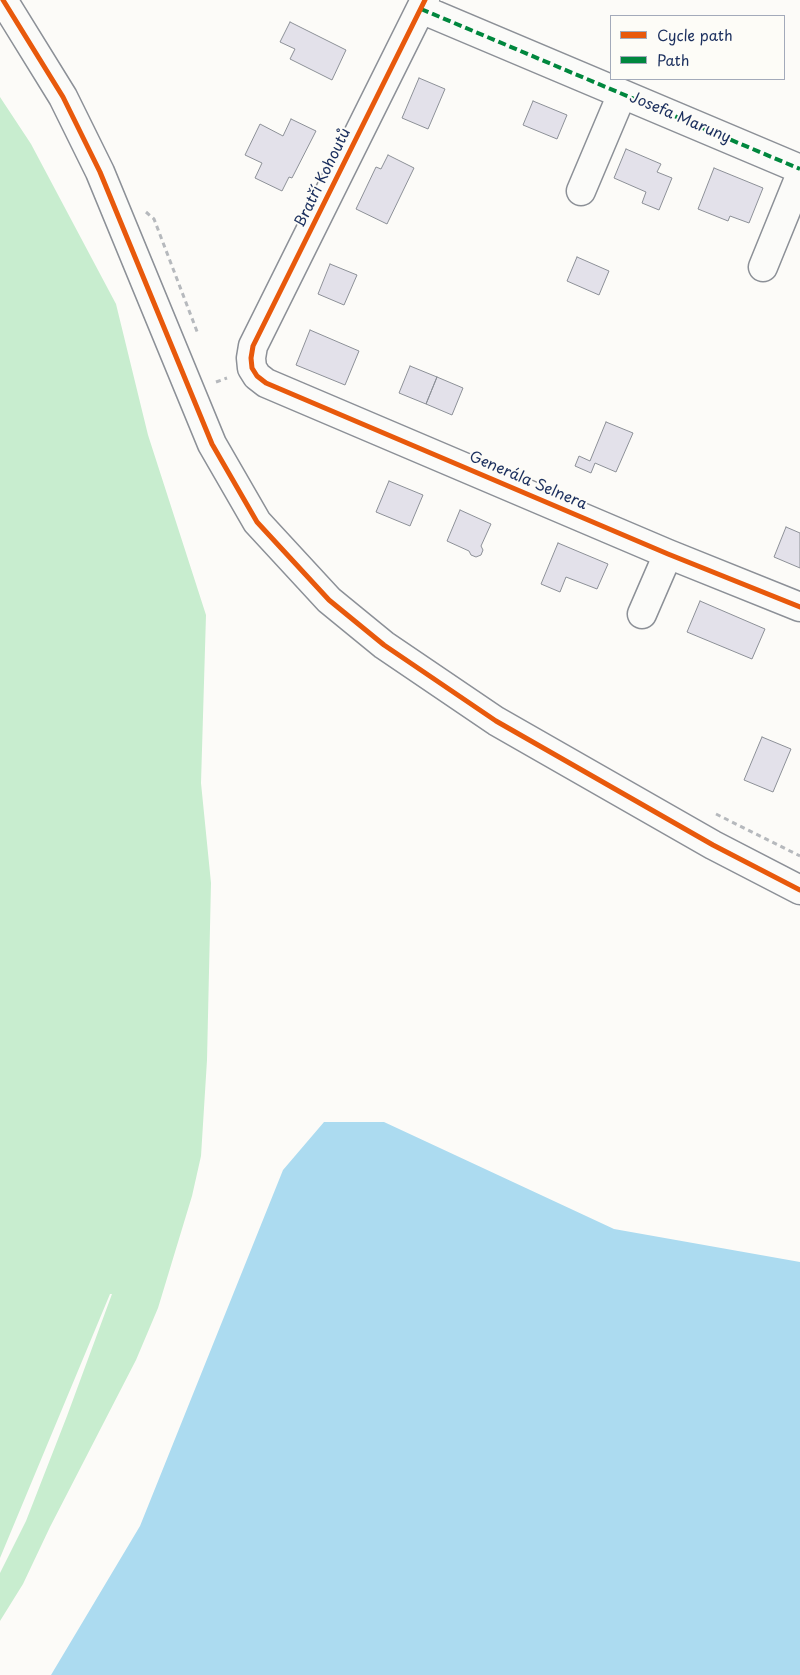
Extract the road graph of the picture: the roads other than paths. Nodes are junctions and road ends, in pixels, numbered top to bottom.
1 (4, 0) edge
2 (423, 5) edge
3 (622, 94) junction
4 (800, 169) edge
5 (800, 176) edge
6 (581, 192) dead end
7 (763, 268) dead end
8 (252, 368) joint
9 (668, 554) junction
10 (800, 607) edge
11 (642, 614) dead end
12 (800, 890) edge

1 - 12 street
2 - 3 street, Josefa Maruny
2 - 8 street, Bratří Kohoutů
3 - 4 street, Josefa Maruny
3 - 6 street
5 - 7 street
8 - 9 street, Generála Selnera
9 - 10 street, Generála Selnera
9 - 11 street

